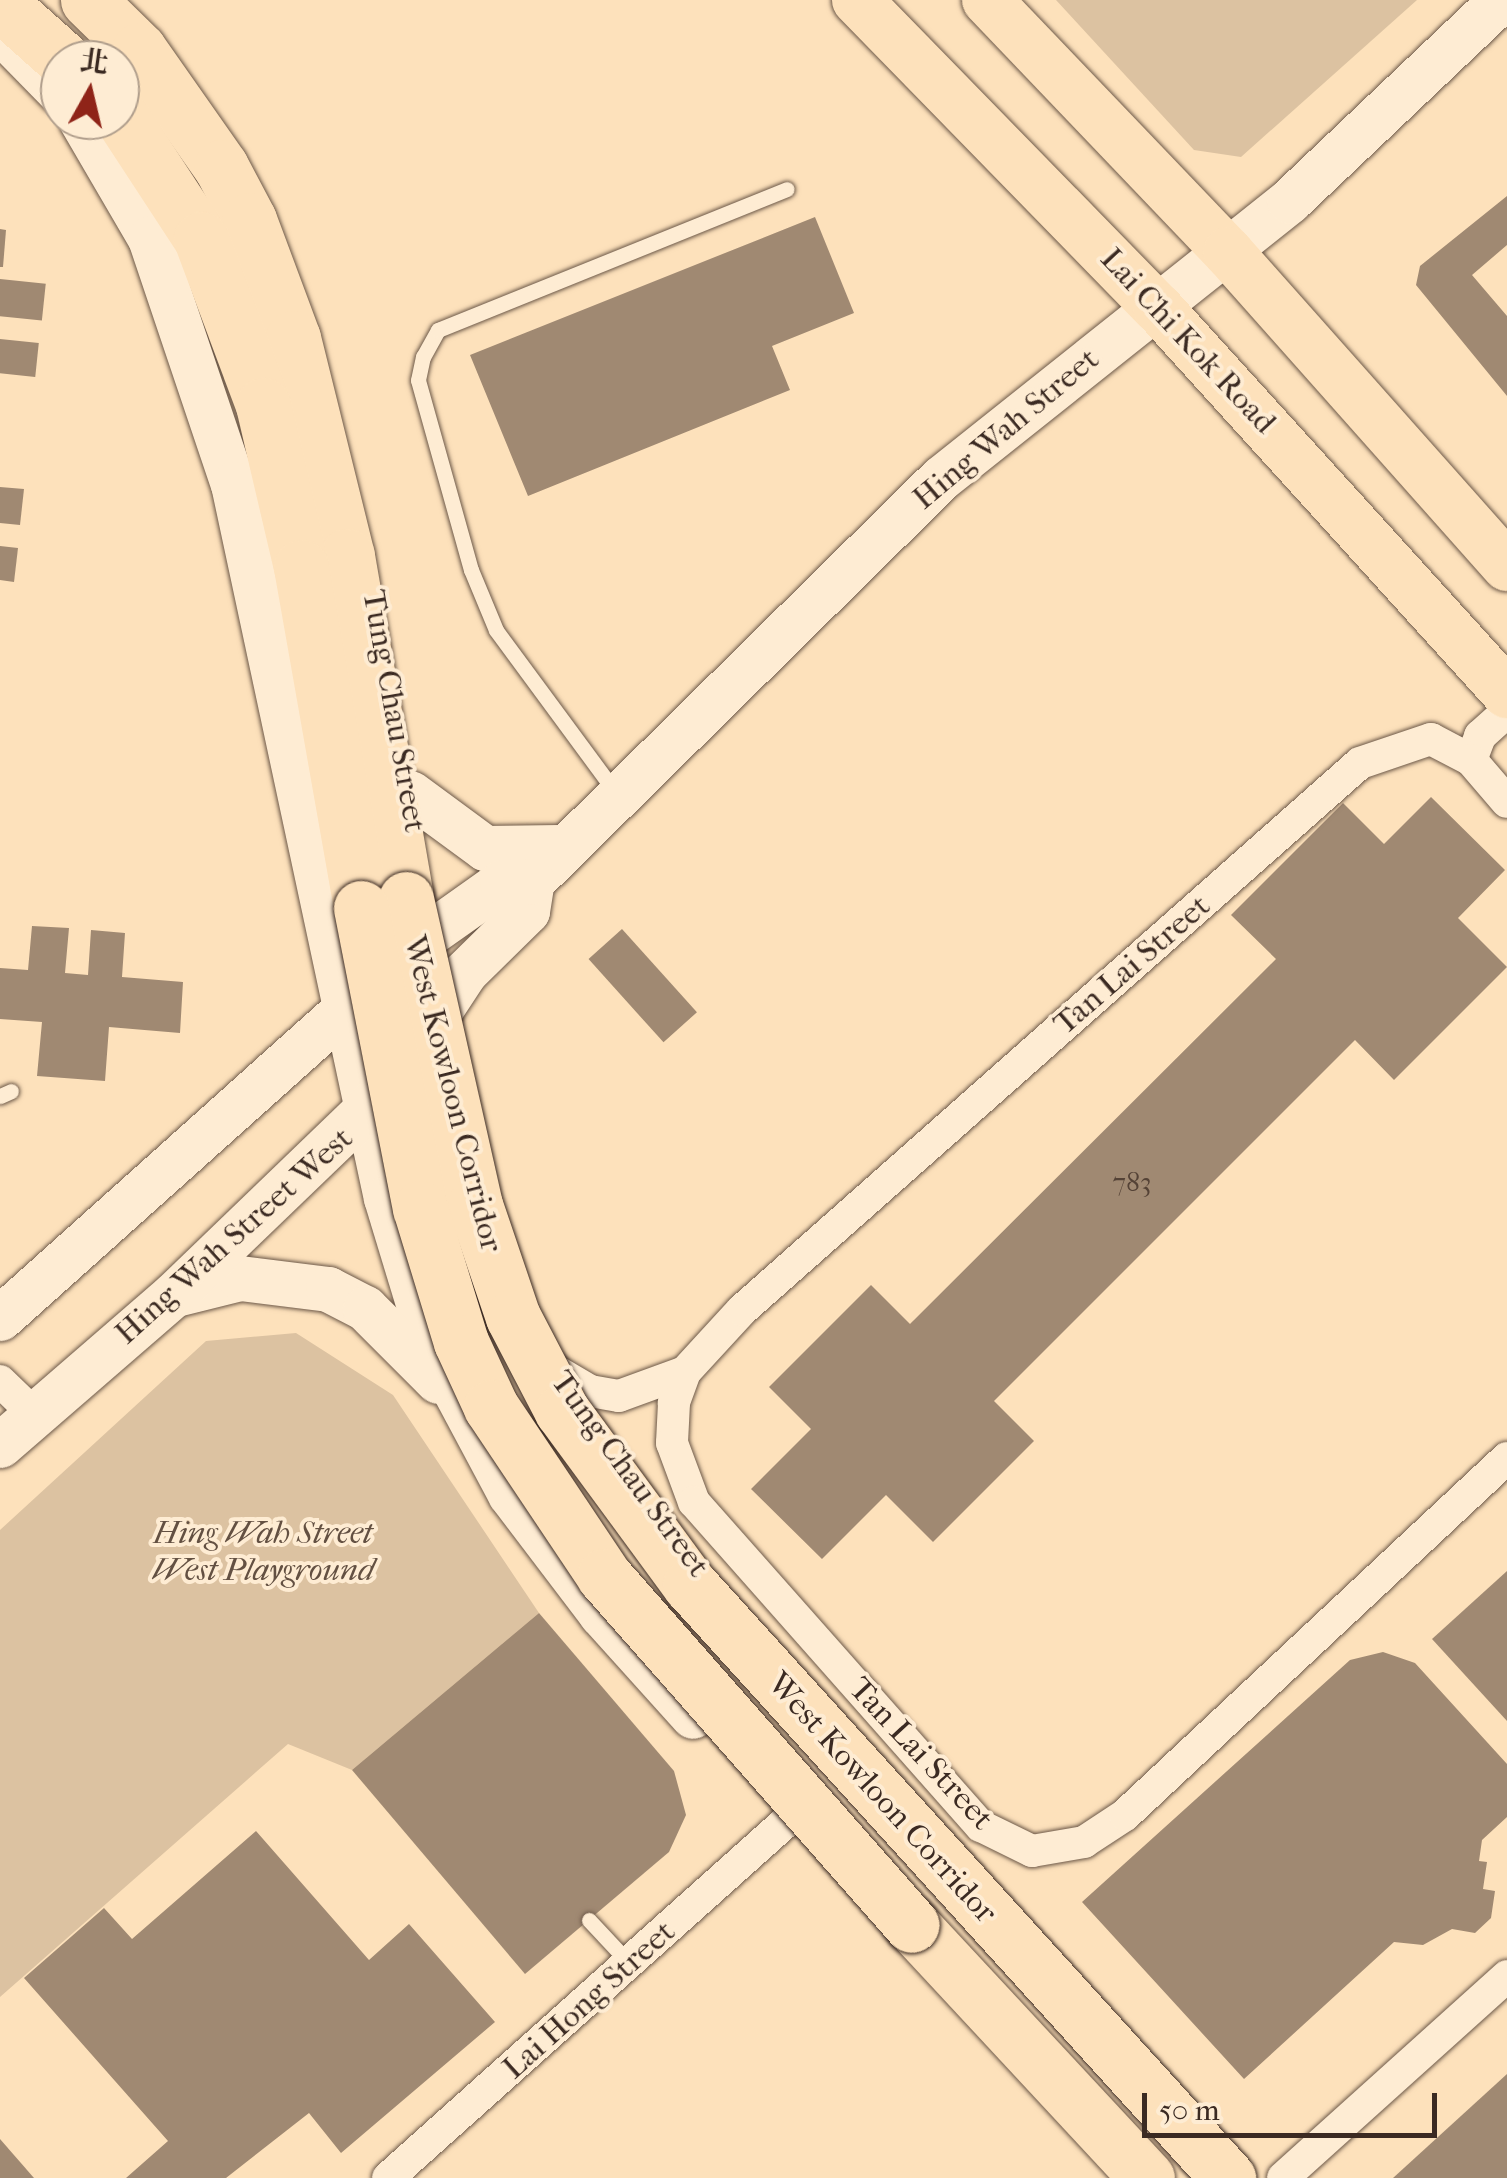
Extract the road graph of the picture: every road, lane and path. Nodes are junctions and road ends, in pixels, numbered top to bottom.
1 (88, 0) edge
2 (115, 0) edge
3 (858, 0) edge
4 (987, 0) edge
5 (0, 3) edge
6 (1482, 6) edge
7 (0, 32) edge
8 (42, 40) edge
9 (40, 72) edge
10 (93, 140) edge
11 (136, 140) edge
12 (787, 189) dead end
13 (1228, 252) junction
14 (1158, 308) junction
15 (1507, 566) edge
16 (1507, 693) edge
17 (1507, 712) edge
18 (1471, 760) junction
19 (616, 793) junction
20 (410, 794) junction
21 (1507, 802) edge
22 (566, 846) junction
23 (532, 881) junction
24 (430, 933) junction
25 (444, 1005) junction
26 (344, 1012) junction
27 (368, 1114) junction
28 (173, 1295) junction
29 (0, 1318) edge
30 (552, 1368) junction
31 (685, 1372) junction
32 (0, 1380) edge
33 (452, 1395) junction
34 (34, 1414) junction
35 (0, 1445) edge
36 (1507, 1458) edge
37 (788, 1820) junction
38 (589, 1920) dead end
39 (630, 1964) junction
40 (1507, 1976) edge
41 (388, 2178) edge
42 (1111, 2178) edge
43 (1147, 2178) edge
44 (1232, 2178) edge
45 (1283, 2178) edge

1 - 44 highway, West Kowloon Corridor, bridge
2 - 20 street, Tung Chau Street
3 - 14 main road, Lai Chi Kok Road
4 - 13 main road
5 - 8 highway
6 - 13 street, Hing Wah Street
7 - 9 street
10 - 26 street
11 - 43 highway, West Kowloon Corridor, bridge
12 - 19 lane
13 - 14 street, Hing Wah Street
13 - 15 main road
14 - 16 main road, Lai Chi Kok Road
14 - 19 street, Hing Wah Street
17 - 18 street
18 - 21 street
18 - 31 street, Tan Lai Street
19 - 22 street, Hing Wah Street
20 - 22 street
20 - 24 street, Tung Chau Street
22 - 23 street, Hing Wah Street
23 - 24 street
23 - 25 street, Hing Wah Street
24 - 25 street, Tung Chau Street
24 - 26 street
25 - 27 street, Hing Wah Street West
25 - 30 street, Tung Chau Street
26 - 27 street
26 - 29 street
27 - 28 street, Hing Wah Street West
27 - 33 street
28 - 33 street
28 - 34 street, Hing Wah Street West
30 - 31 street, Tan Lai Street
30 - 44 street, Tung Chau Street
31 - 36 street, Tan Lai Street
32 - 34 street
33 - 37 street
34 - 35 street, Hing Wah Street West
37 - 39 street, Lai Hong Street
37 - 42 street
38 - 39 lane
39 - 41 street, Lai Hong Street
40 - 45 street

